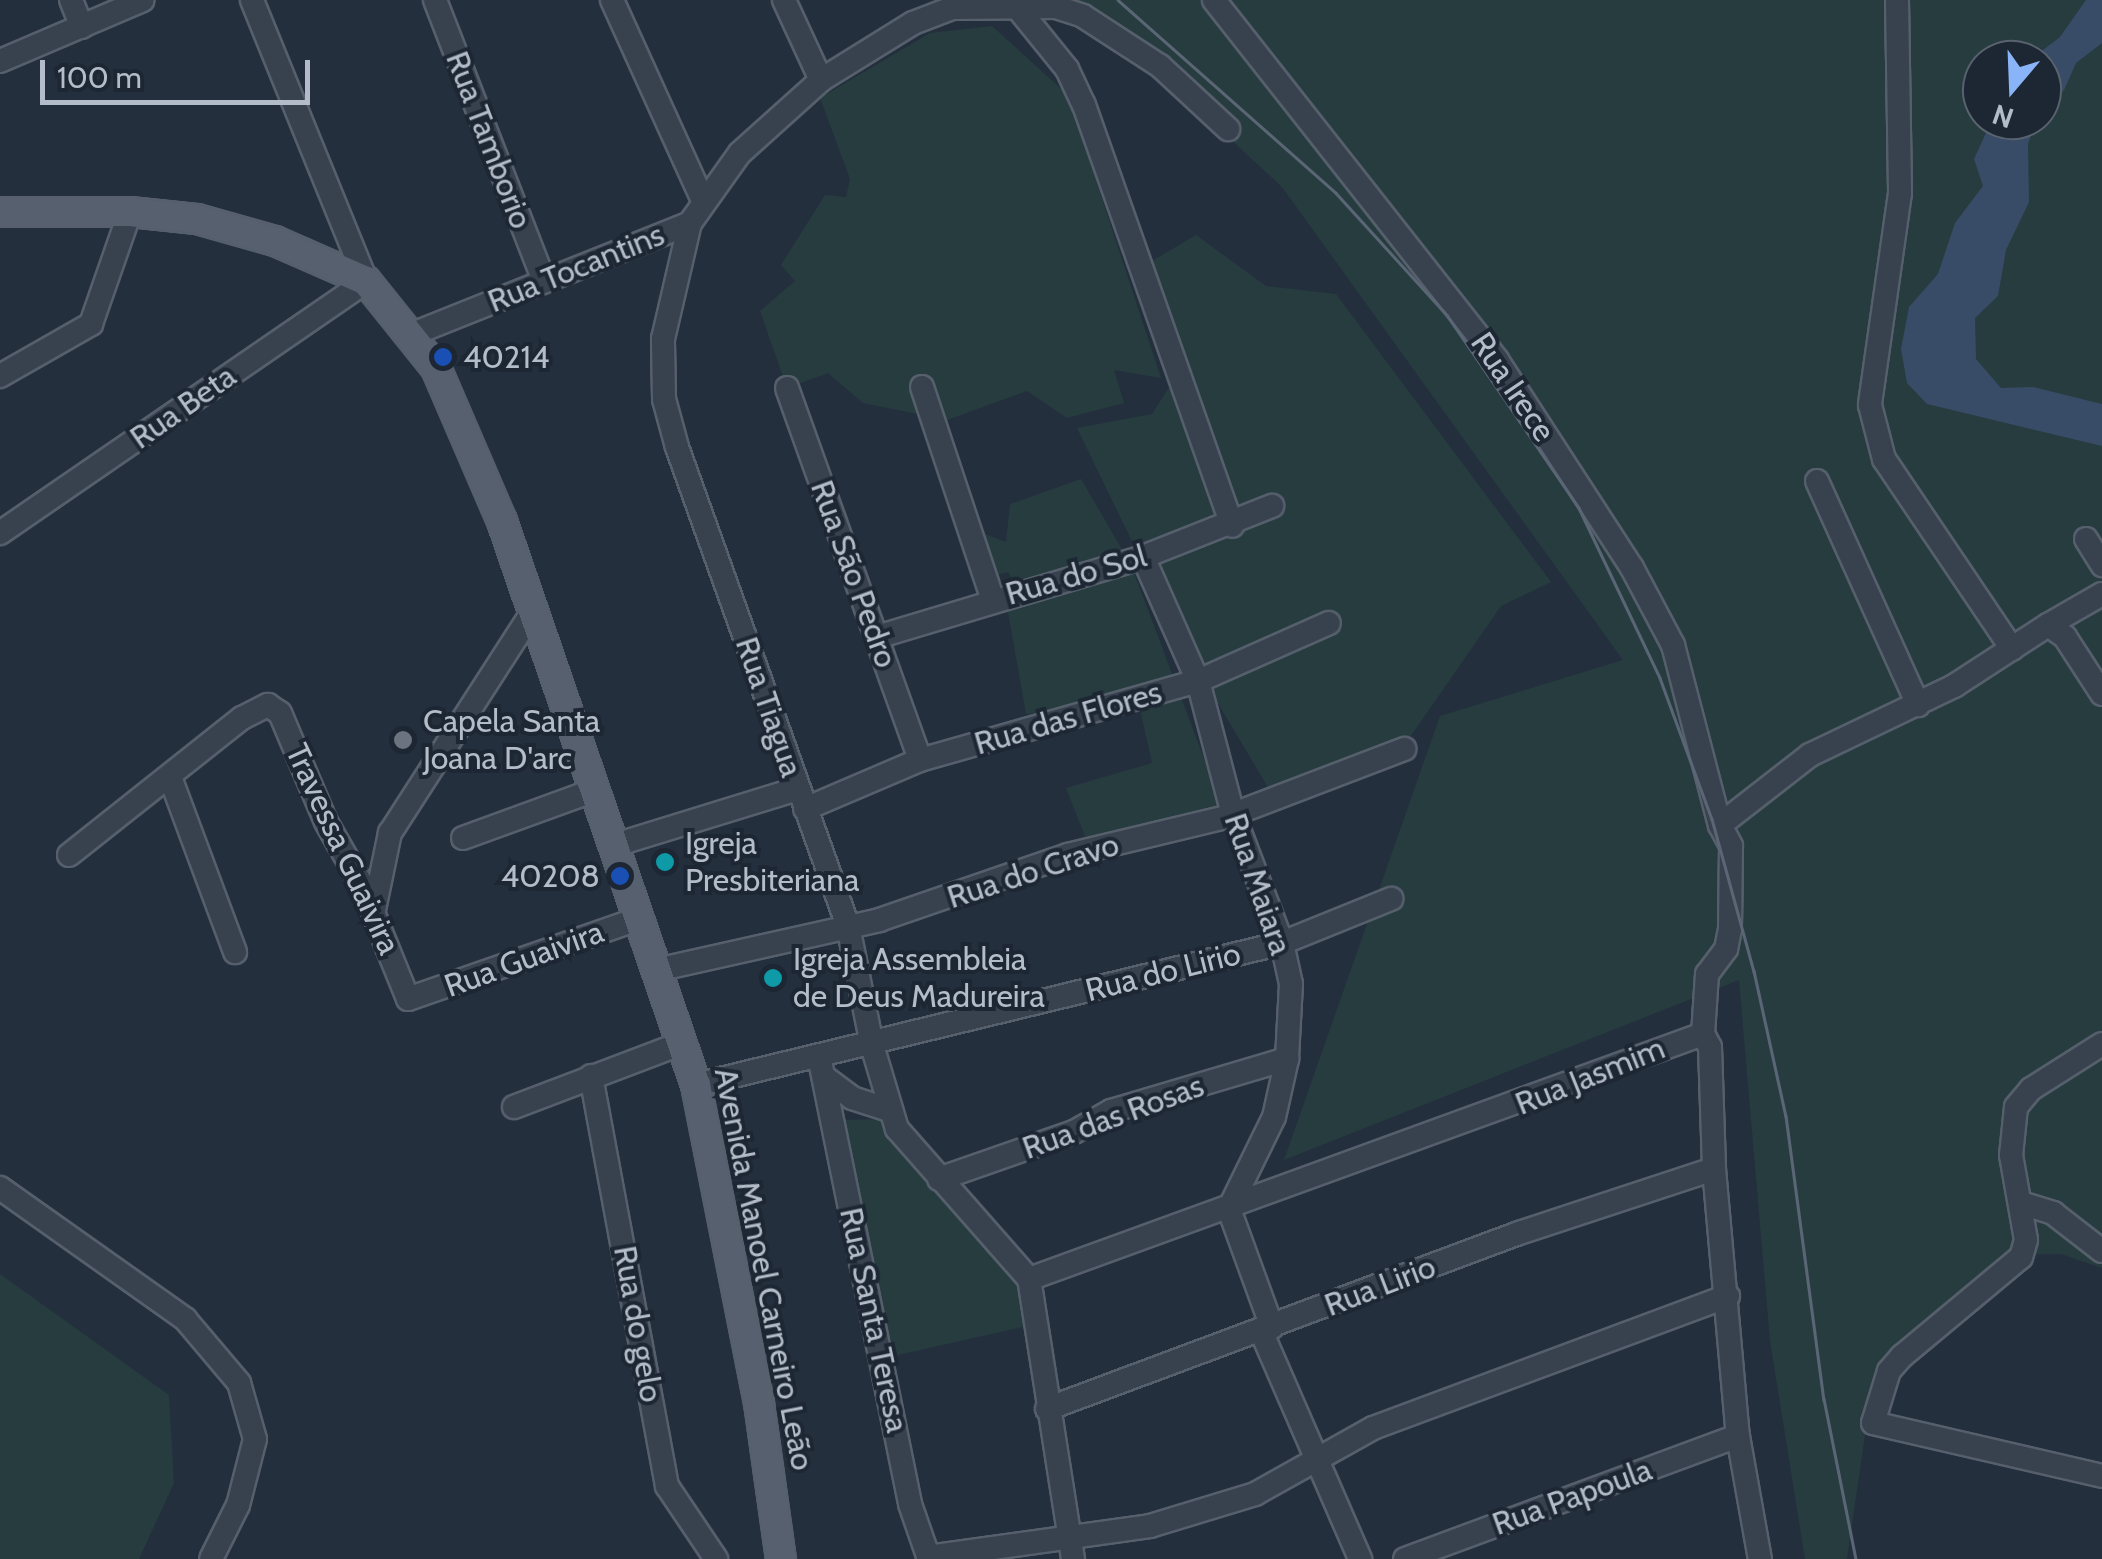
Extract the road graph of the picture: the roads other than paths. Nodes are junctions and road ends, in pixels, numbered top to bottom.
1 (71, 0) edge
2 (143, 0) edge
3 (252, 0) edge
4 (435, 0) edge
5 (612, 0) edge
6 (784, 0) edge
7 (1214, 0) edge
8 (1897, 0) edge
9 (1020, 10) junction
10 (82, 26) junction
11 (0, 61) edge
12 (821, 80) junction
13 (1228, 129) dead end
14 (703, 201) junction
15 (130, 212) junction
16 (6, 217) edge
17 (690, 223) junction
18 (542, 279) junction
19 (366, 281) junction
20 (413, 334) junction
21 (0, 376) edge
22 (922, 387) dead end
23 (787, 388) dead end
24 (1817, 481) dead end
25 (1272, 506) dead end
26 (1232, 526) junction
27 (0, 533) edge
28 (2086, 539) dead end
29 (1143, 557) junction
30 (2102, 564) edge
31 (2102, 594) edge
32 (992, 598) junction
33 (533, 611) junction
34 (1329, 623) dead end
35 (2048, 625) junction
36 (877, 638) junction
37 (2012, 649) junction
38 (1198, 681) junction
39 (2102, 694) edge
40 (1918, 705) junction
41 (1404, 749) dead end
42 (920, 760) junction
43 (170, 777) junction
44 (595, 790) junction
45 (801, 799) junction
46 (1233, 814) junction
47 (1720, 825) junction
48 (463, 838) dead end
49 (615, 844) junction
50 (69, 855) dead end
51 (1390, 898) dead end
52 (374, 910) junction
53 (640, 918) junction
54 (848, 926) junction
55 (1282, 942) junction
56 (235, 952) dead end
57 (656, 970) junction
58 (408, 999) joint
59 (1703, 1034) junction
60 (680, 1044) junction
61 (872, 1044) junction
62 (2102, 1044) edge
63 (1287, 1059) junction
64 (823, 1067) junction
65 (591, 1076) junction
66 (696, 1086) junction
67 (514, 1107) dead end
68 (890, 1110) junction
69 (1714, 1169) junction
70 (939, 1180) junction
71 (0, 1188) edge
72 (2020, 1203) junction
73 (1229, 1210) junction
74 (2102, 1251) edge
75 (1029, 1279) junction
76 (1728, 1296) junction
77 (1266, 1329) junction
78 (1047, 1409) junction
79 (1738, 1436) junction
80 (1317, 1457) junction
81 (2102, 1476) edge
82 (1071, 1548) edge
83 (928, 1558) edge
84 (211, 1559) edge
85 (716, 1559) edge
86 (780, 1559) edge
87 (1360, 1559) edge
88 (1405, 1559) edge
89 (1760, 1559) edge

1 - 10 street
2 - 10 street
3 - 19 street
4 - 18 street, Rua Tamborio
5 - 14 street
6 - 12 street
7 - 47 street, Rua Irece
8 - 37 street
9 - 12 street, Rua Tocantins
9 - 13 street, Rua Tocantins
9 - 26 street
10 - 11 street
12 - 14 street, Rua Tocantins
14 - 17 street, Rua Tocantins
15 - 16 main road, Avenida Manoel Carneiro Leão
15 - 19 main road, Avenida Manoel Carneiro Leão
15 - 21 street
17 - 18 street, Rua Tocantins
17 - 45 street, Rua Tiagua
18 - 20 street, Rua Tocantins
19 - 20 main road, Avenida Manoel Carneiro Leão
19 - 27 street, Rua Beta
20 - 33 main road, Avenida Manoel Carneiro Leão
22 - 32 street
23 - 36 street, Rua São Pedro
24 - 40 street
25 - 26 street, Rua do Sol
26 - 29 street, Rua do Sol
28 - 30 street
29 - 32 street, Rua do Sol
29 - 38 street, Rua Maiara
31 - 35 street
32 - 36 street, Rua do Sol
33 - 44 main road, Avenida Manoel Carneiro Leão
33 - 52 street
34 - 38 street, Rua das Flores
35 - 37 street
35 - 39 street
36 - 42 street, Rua São Pedro
37 - 40 street
38 - 42 street, Rua das Flores
38 - 46 street, Rua Maiara
40 - 47 street
41 - 46 street, Rua do Cravo
42 - 45 street, Rua das Flores
43 - 50 street
43 - 52 street, Travessa Guaivira
43 - 56 street
44 - 48 street
44 - 49 main road, Avenida Manoel Carneiro Leão
45 - 49 street, Rua das Flores
45 - 54 street, Rua Tiagua
46 - 54 street, Rua do Cravo
46 - 55 street, Rua Maiara
47 - 59 street, Rua Irece
49 - 53 main road, Avenida Manoel Carneiro Leão
51 - 55 street, Rua do Lirio
52 - 58 street, Travessa Guaivira
53 - 57 main road, Avenida Manoel Carneiro Leão
53 - 58 street, Rua Guaivira
54 - 57 street, Rua do Cravo
54 - 61 street, Rua Tiagua
55 - 61 street, Rua do Lirio
55 - 63 street, Rua Maiara
57 - 60 main road, Avenida Manoel Carneiro Leão
59 - 69 street, Rua Jasmim
59 - 73 street, Rua Jasmim
60 - 65 street
60 - 66 main road, Avenida Manoel Carneiro Leão
61 - 64 street, Rua do Lirio
61 - 68 street, Rua Tiagua
62 - 72 street
63 - 70 street, Rua das Rosas
63 - 73 street, Rua Maiara
64 - 66 street, Rua do Lirio
64 - 68 street
64 - 83 street, Rua Santa Teresa
65 - 67 street
65 - 85 street, Rua do gelo
66 - 86 main road, Avenida Manoel Carneiro Leão
68 - 70 street, Rua Tiagua
69 - 76 street, Rua Jasmim
69 - 77 street, Rua Lirio
70 - 75 street, Rua Tiagua
71 - 84 street
72 - 74 street
72 - 81 street
73 - 75 street, Rua Jasmim
73 - 77 street
75 - 78 street
76 - 79 street, Rua Jasmim
76 - 80 street
77 - 78 street, Rua Lirio
77 - 80 street
78 - 82 street
79 - 88 street, Rua Papoula
79 - 89 street, Rua Jasmim
80 - 82 street
80 - 87 street
82 - 83 street

